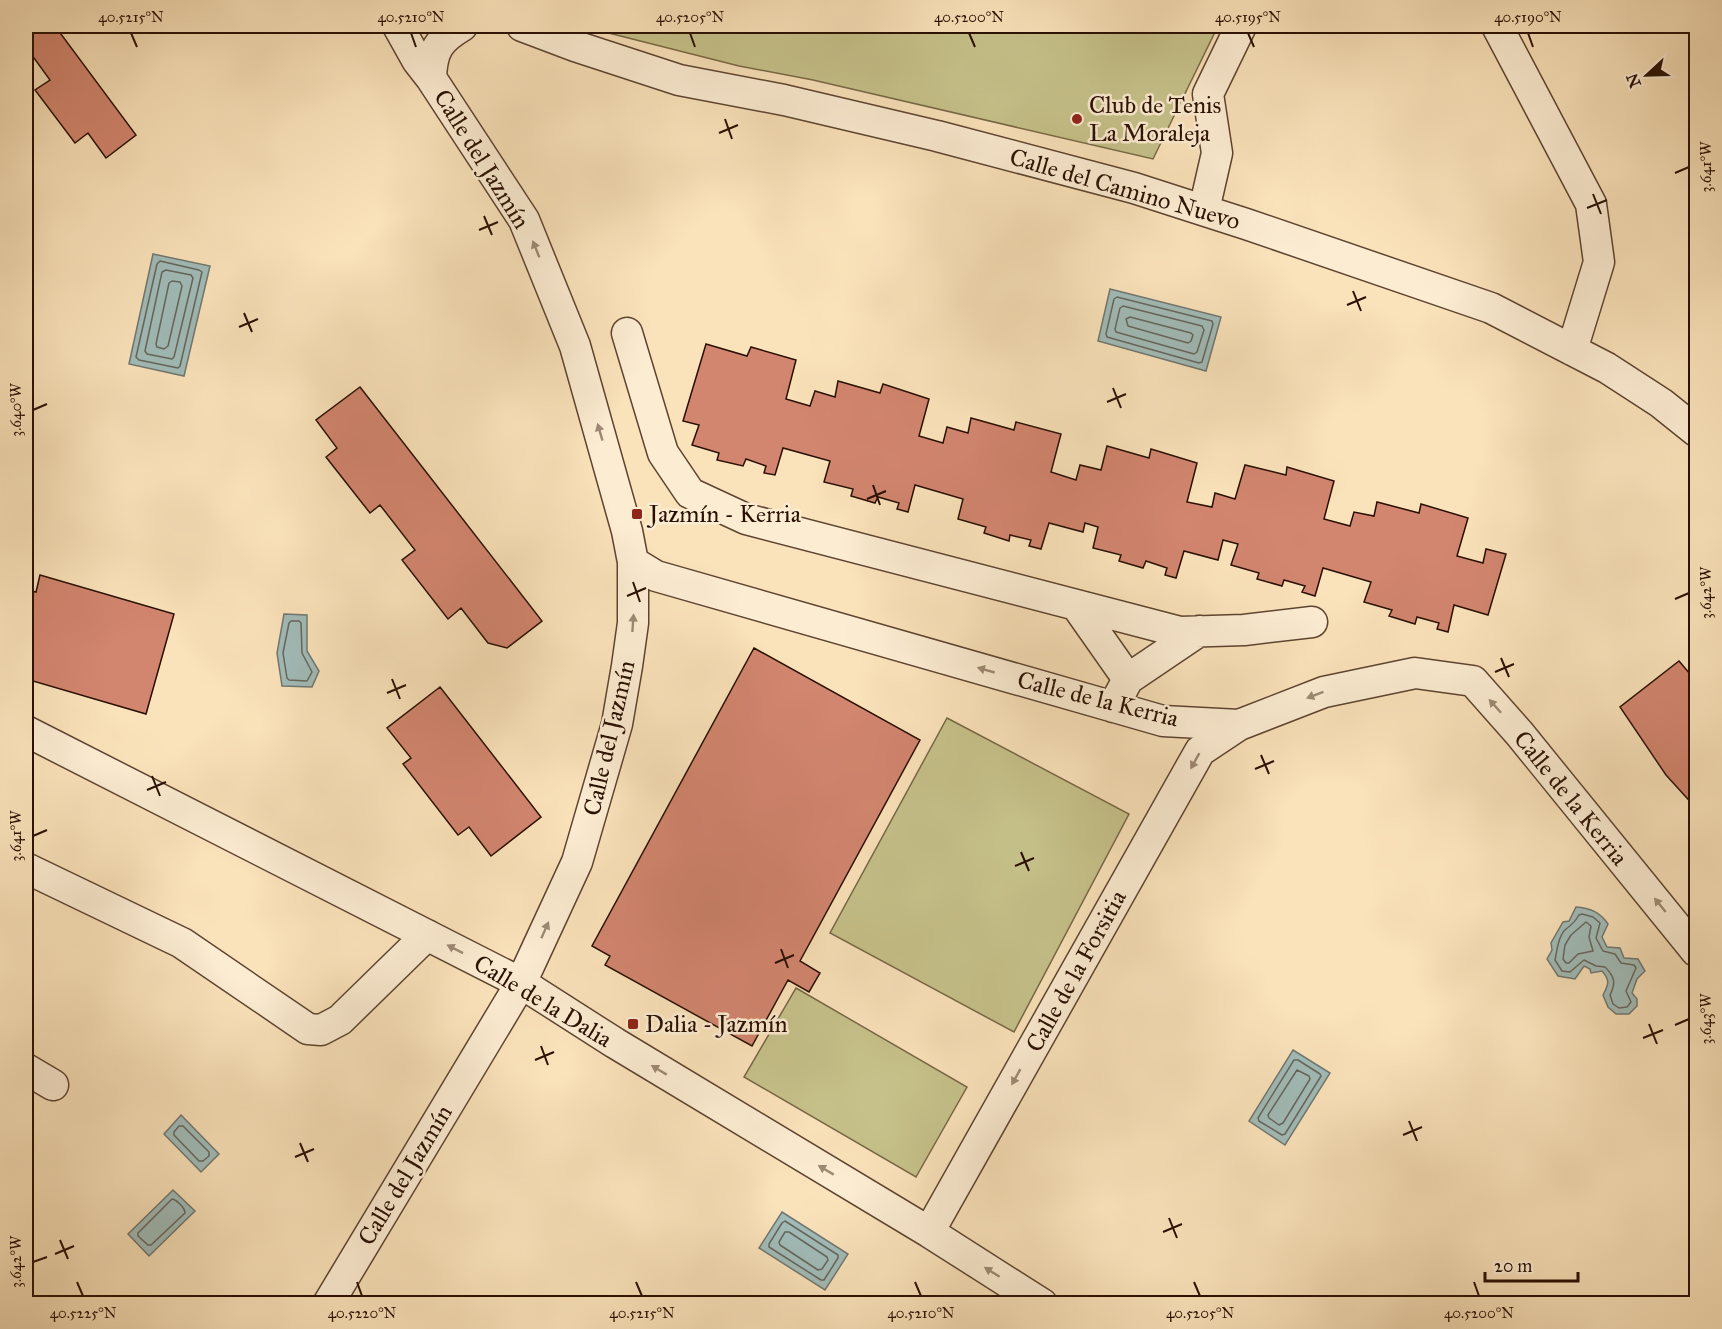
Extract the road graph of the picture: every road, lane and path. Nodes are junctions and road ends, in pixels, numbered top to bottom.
1 (398, 26) edge
2 (462, 26) edge
3 (519, 26) edge
4 (1241, 26) edge
5 (1497, 26) edge
6 (430, 78) junction
7 (1204, 210) junction
8 (627, 333) dead end
9 (1572, 350) junction
10 (1696, 431) edge
11 (633, 562) junction
12 (1076, 605) junction
13 (1311, 622) dead end
14 (1199, 632) junction
15 (1128, 679) junction
16 (1113, 707) junction
17 (1239, 725) junction
18 (26, 731) edge
19 (26, 868) edge
20 (427, 935) junction
21 (1696, 951) edge
22 (521, 983) junction
23 (26, 1070) edge
24 (53, 1086) dead end
25 (929, 1232) junction
26 (328, 1304) edge
27 (1042, 1304) edge

1 - 6 street, Calle del Jazmín
2 - 6 street, Calle del Jazmín
3 - 7 street, Calle del Camino Nuevo
4 - 7 street
5 - 9 street
11 -> 6 street, Calle del Jazmín
7 - 9 street, Calle del Camino Nuevo
8 - 12 street
9 - 10 street, Calle del Camino Nuevo
16 -> 11 street, Calle de la Kerria
22 -> 11 street, Calle del Jazmín
12 - 14 street
12 - 15 street
13 - 14 street
14 - 15 street
15 - 16 street
16 - 17 street, Calle de la Kerria
21 -> 17 street, Calle de la Kerria
17 -> 25 street, Calle de la Forsitia
18 - 20 street, Calle de la Dalia
19 - 20 street
22 -> 20 street, Calle de la Dalia
25 -> 22 street, Calle de la Dalia
22 - 26 street, Calle del Jazmín
23 - 24 street
27 -> 25 street, Calle de la Dalia

